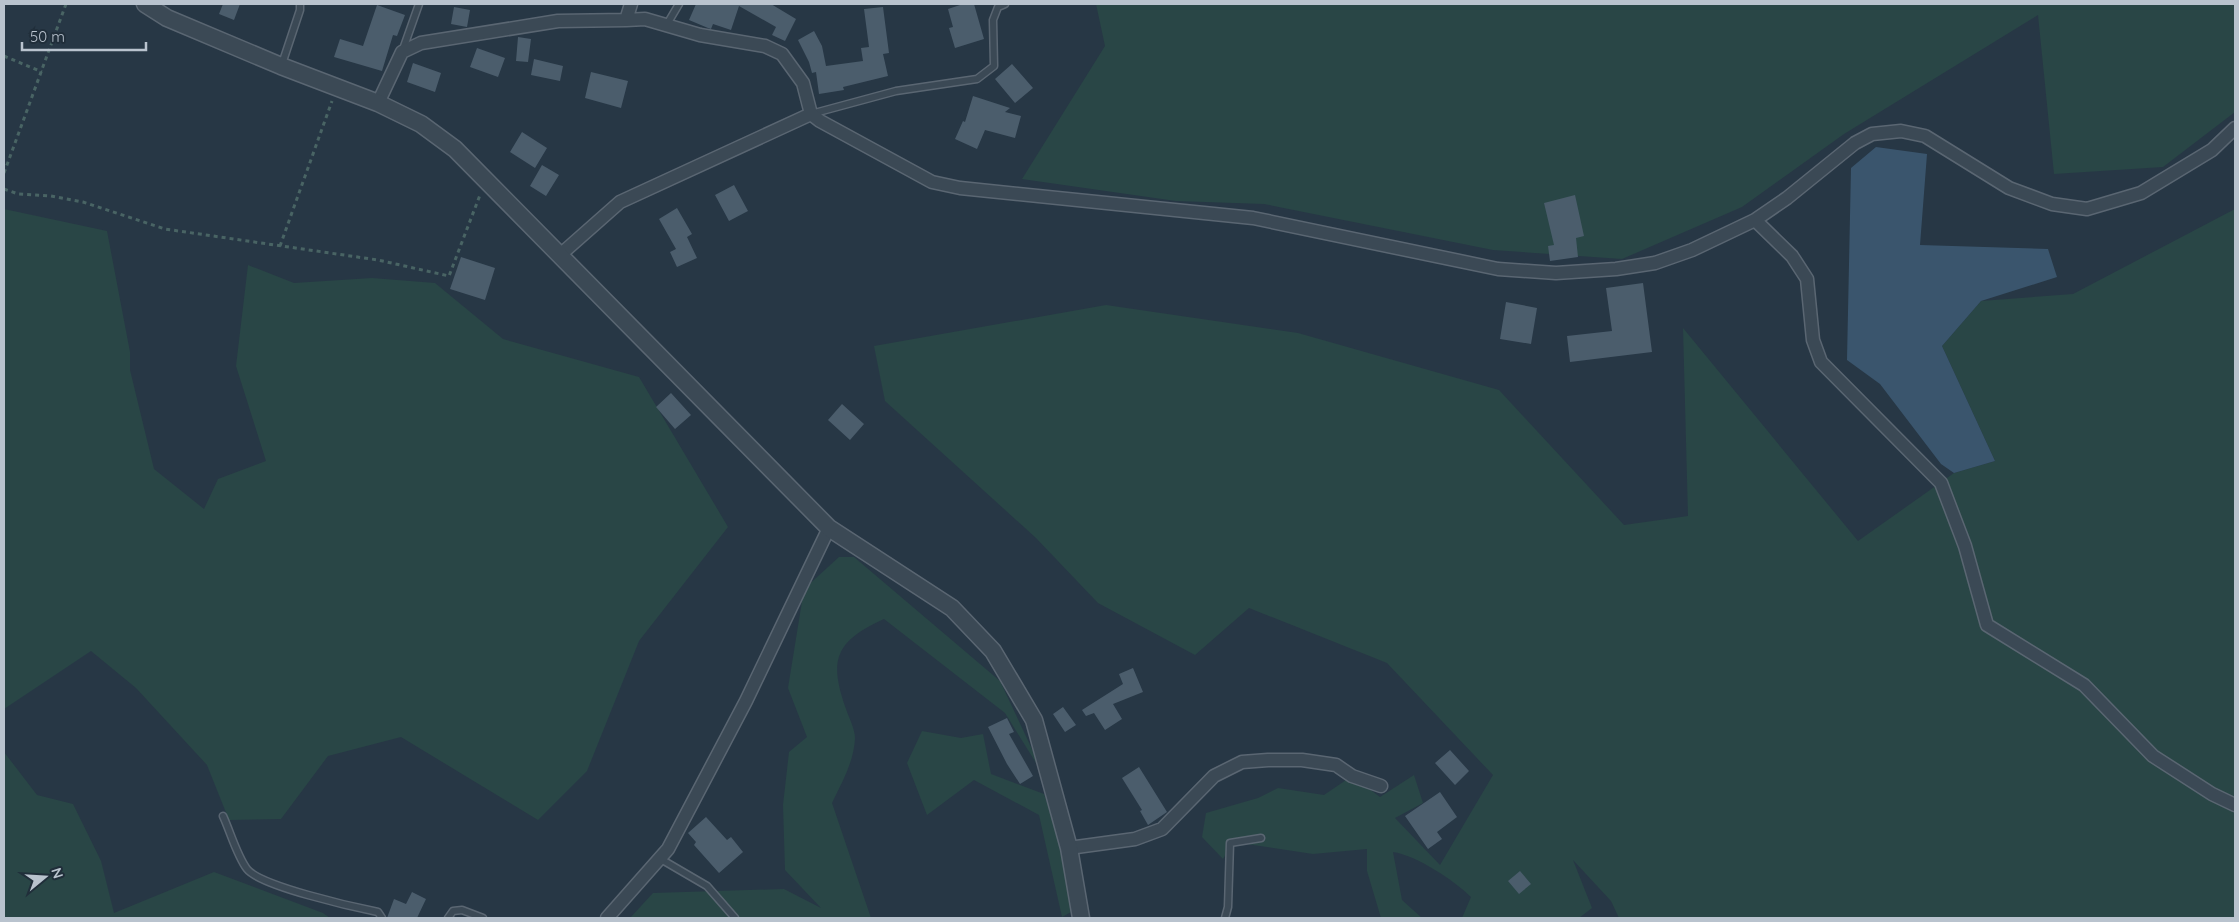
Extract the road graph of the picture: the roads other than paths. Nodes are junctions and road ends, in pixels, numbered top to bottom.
1 (145, 4) edge
2 (300, 4) edge
3 (419, 4) edge
4 (631, 4) edge
5 (680, 4) edge
6 (1005, 4) edge
7 (626, 20) junction
8 (666, 26) junction
9 (402, 52) junction
10 (281, 66) junction
11 (378, 103) junction
12 (811, 114) junction
13 (2235, 128) edge
14 (1755, 220) junction
15 (560, 255) junction
16 (829, 528) junction
17 (1381, 786) dead end
18 (2235, 805) edge
19 (223, 816) dead end
20 (1261, 838) dead end
21 (1069, 848) junction
22 (660, 858) junction
23 (382, 918) edge
24 (448, 918) edge
25 (483, 918) edge
26 (607, 918) edge
27 (735, 918) edge
28 (1081, 918) edge
29 (1225, 918) edge

1 - 10 street
2 - 10 lane
3 - 9 lane
4 - 7 street
5 - 8 lane
6 - 12 lane
7 - 8 street
7 - 9 street
8 - 12 street
9 - 11 street
10 - 11 street
11 - 15 street
12 - 14 street
12 - 15 street
13 - 14 street
14 - 18 street
15 - 16 street
16 - 21 street
16 - 22 street
17 - 21 street
19 - 23 lane
20 - 29 lane
21 - 28 street
22 - 26 street
22 - 27 lane
24 - 25 lane

